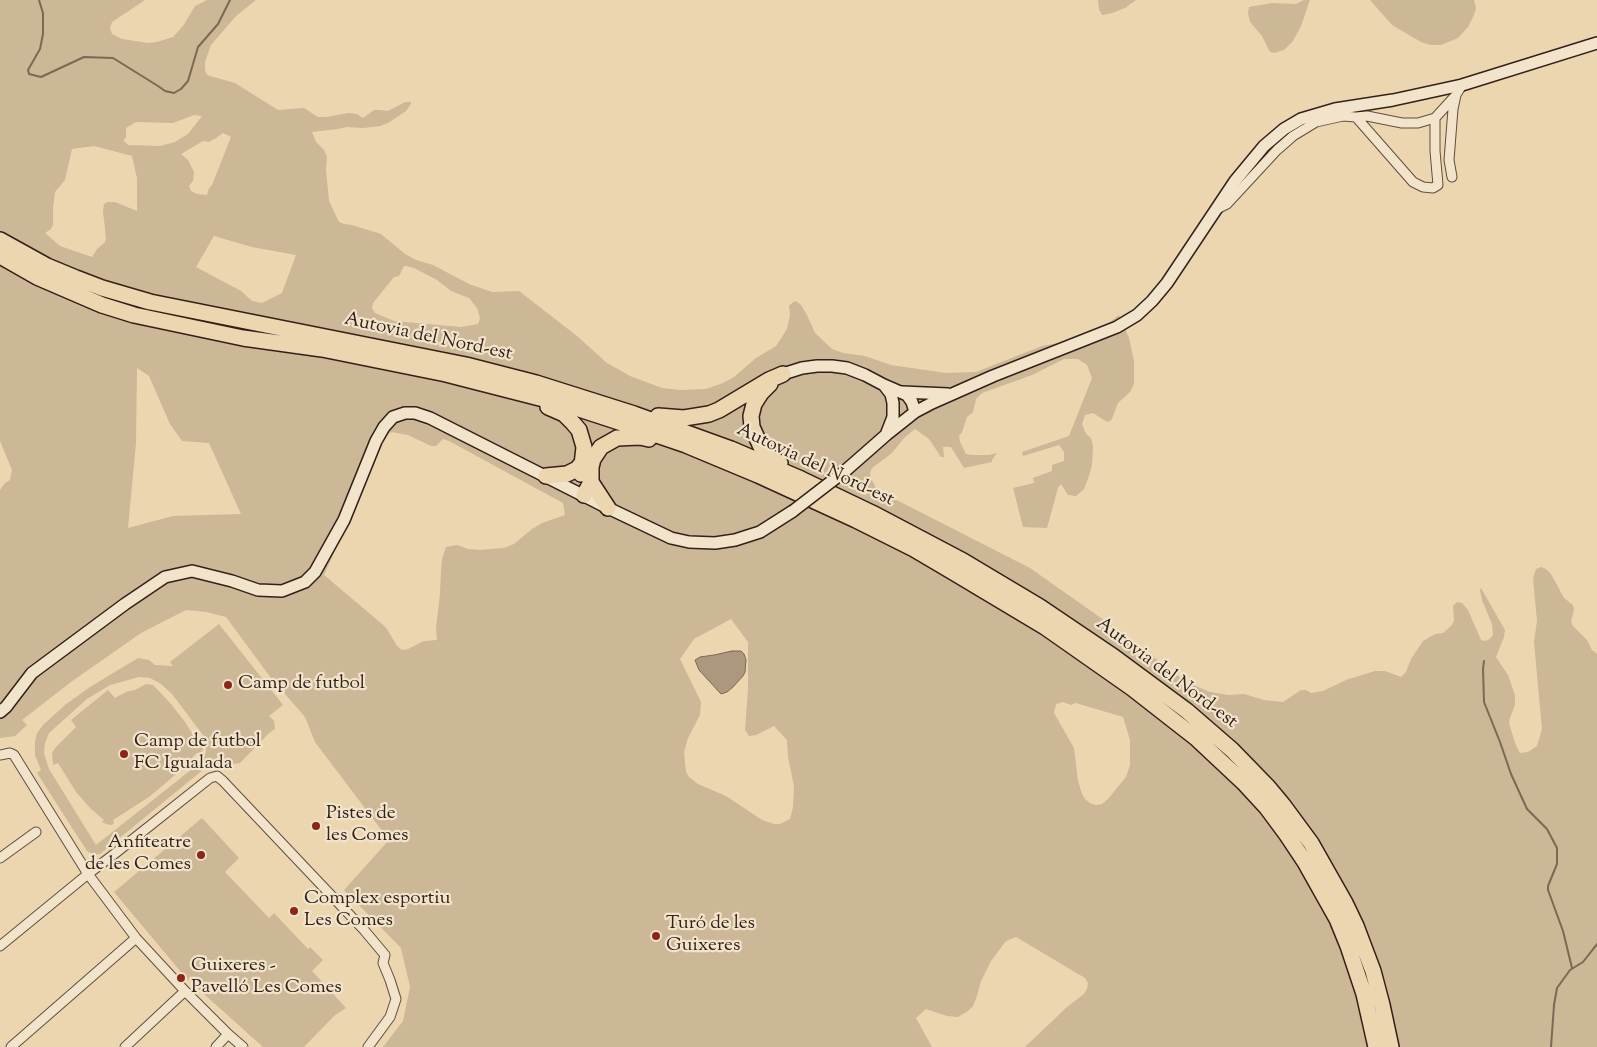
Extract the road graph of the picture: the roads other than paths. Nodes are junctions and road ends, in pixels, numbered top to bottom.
1 (1597, 43) edge
2 (1459, 90) junction
3 (1356, 117) junction
4 (1435, 118) junction
5 (1452, 177) dead end
6 (1216, 210) junction
7 (0, 240) edge
8 (0, 256) edge
9 (783, 374) junction
10 (893, 391) junction
11 (950, 394) junction
12 (530, 395) junction
13 (915, 412) junction
14 (634, 414) junction
15 (886, 435) junction
16 (686, 445) junction
17 (582, 463) junction
18 (546, 476) junction
19 (801, 479) junction
20 (587, 489) junction
21 (608, 508) joint
22 (0, 712) edge
23 (0, 756) edge
24 (36, 832) dead end
25 (0, 858) edge
26 (88, 874) junction
27 (136, 938) junction
28 (0, 946) edge
29 (185, 991) junction
30 (228, 1034) junction
31 (11, 1047) edge
32 (126, 1047) edge
33 (216, 1047) edge
34 (243, 1047) edge
35 (368, 1047) edge
36 (1376, 1047) edge
37 (1391, 1047) edge

1 - 2 street
2 - 4 street
2 - 5 street
2 - 6 street
3 - 4 street
3 - 4 street
3 - 6 street
6 - 11 street
7 - 14 highway, Autovia del Nord-est
8 - 12 highway, Autovia del Nord-est
9 - 10 street
9 - 14 highway
9 - 19 highway
10 - 11 street
10 - 13 street
10 - 15 street
11 - 13 street
12 - 16 highway, Autovia del Nord-est
12 - 17 highway
13 - 15 street
14 - 19 highway, Autovia del Nord-est
15 - 21 street, bridge
16 - 20 highway
16 - 36 highway, Autovia del Nord-est
17 - 18 highway
17 - 20 highway
18 - 20 street
18 - 22 street
19 - 37 highway, Autovia del Nord-est
20 - 21 highway
23 - 26 street
24 - 25 street
26 - 27 street
26 - 28 street
26 - 35 street
27 - 29 street
27 - 31 street
29 - 30 street
29 - 32 street
30 - 33 street
30 - 34 street

